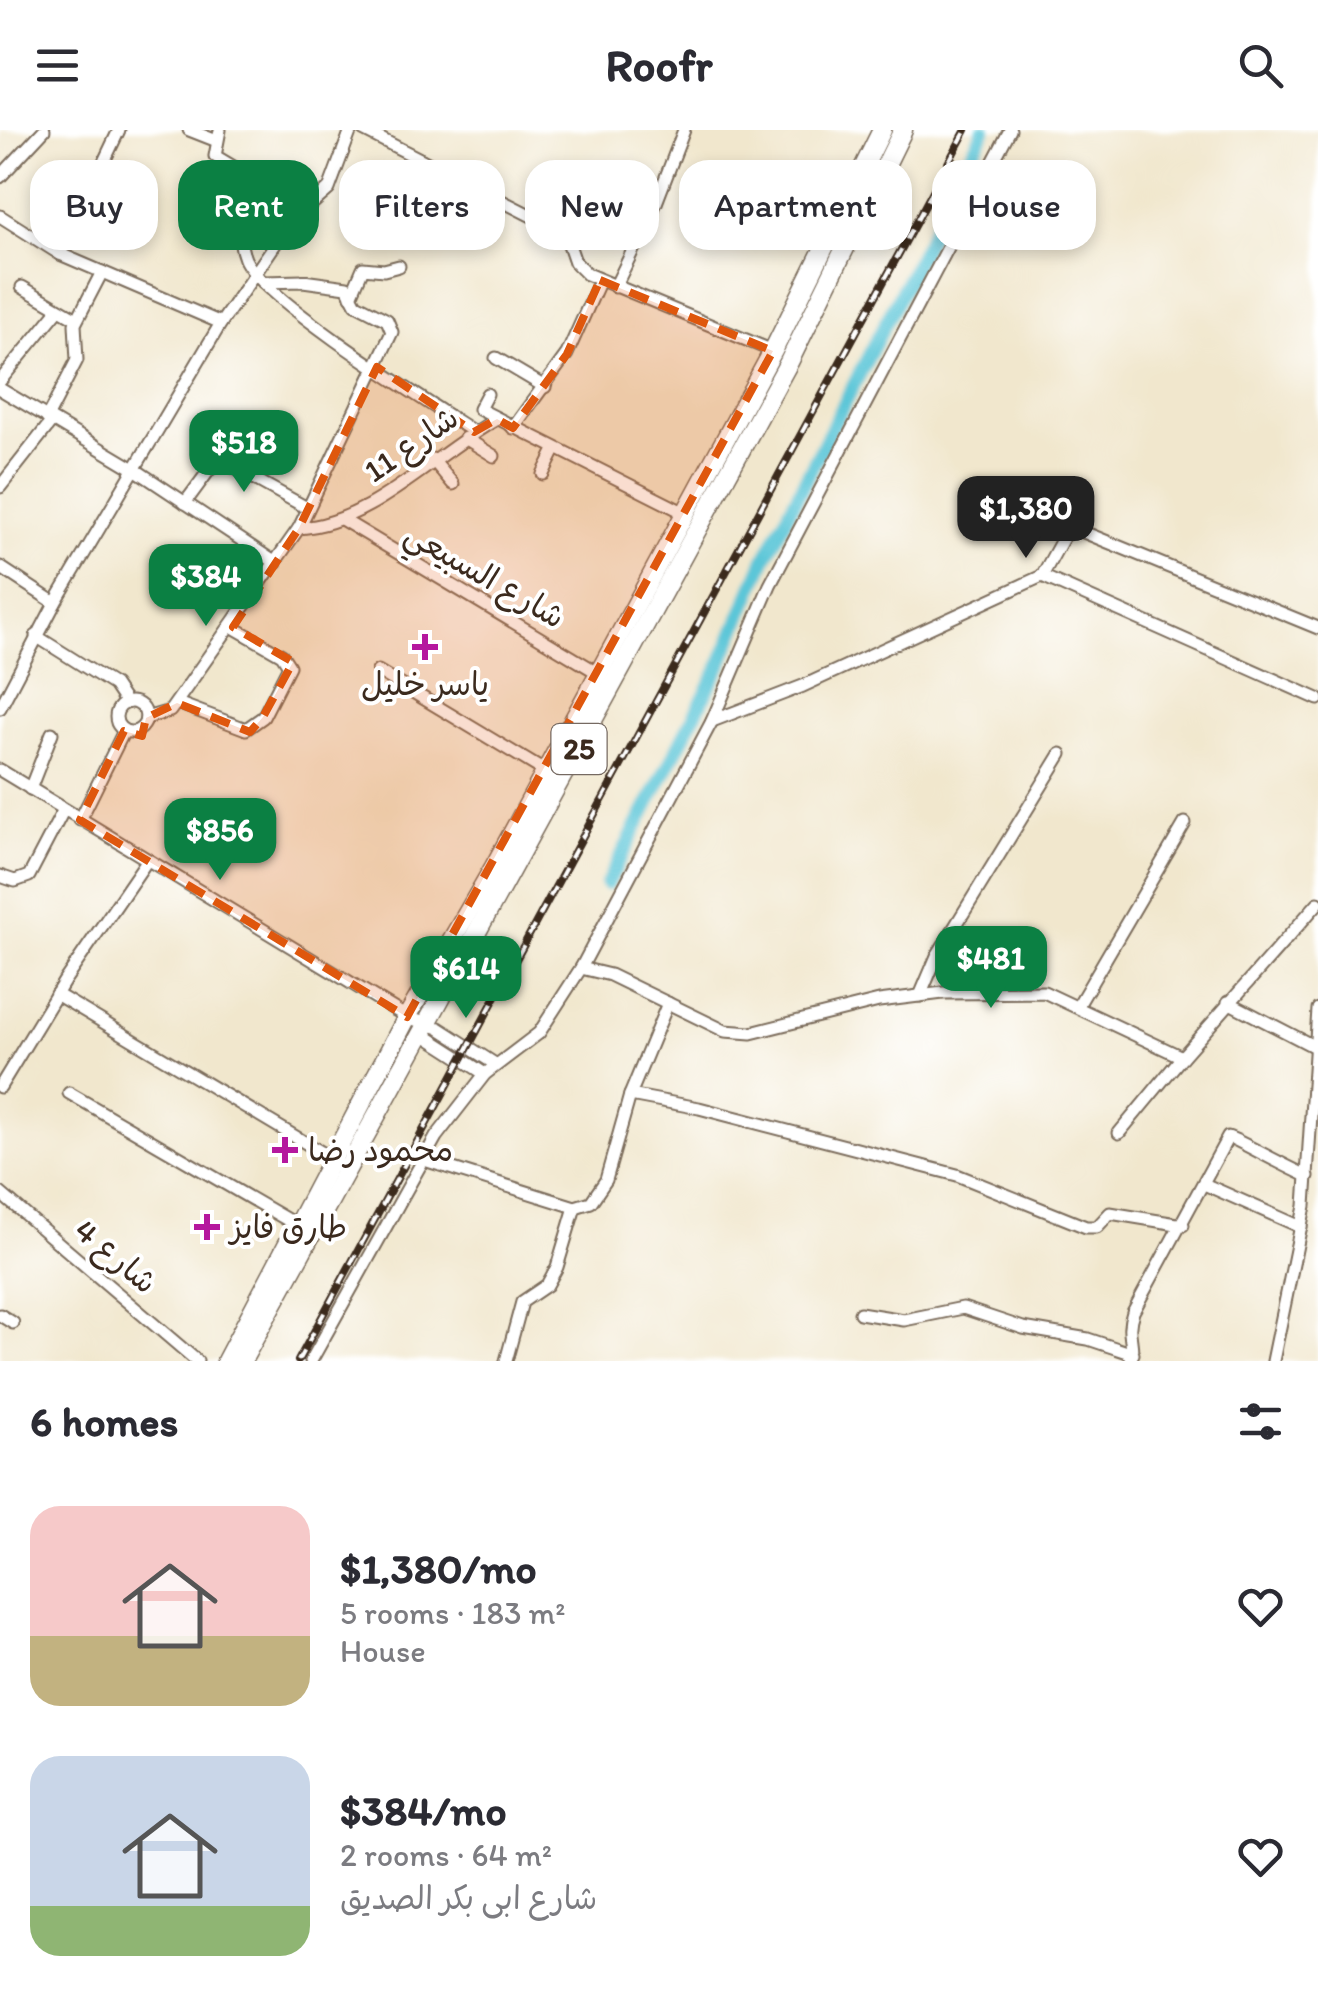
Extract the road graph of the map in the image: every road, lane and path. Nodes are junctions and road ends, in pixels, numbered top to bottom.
1 (44, 130) edge
2 (118, 130) edge
3 (189, 130) edge
4 (351, 130) edge
5 (363, 130) edge
6 (684, 130) edge
7 (882, 130) edge
8 (903, 130) edge
9 (1010, 130) edge
10 (378, 134) edge
11 (218, 135) edge
12 (422, 160) edge
13 (0, 178) edge
14 (0, 216) edge
15 (573, 250) edge
16 (60, 254) junction
17 (398, 266) dead end
18 (102, 272) junction
19 (259, 278) junction
20 (600, 280) junction
21 (22, 287) dead end
22 (615, 287) junction
23 (351, 296) junction
24 (60, 309) junction
25 (77, 319) junction
26 (221, 323) junction
27 (773, 351) junction
28 (496, 358) dead end
29 (376, 367) junction
30 (0, 385) edge
31 (546, 387) junction
32 (487, 394) dead end
33 (497, 419) junction
34 (49, 420) junction
35 (513, 428) junction
36 (469, 435) junction
37 (556, 450) junction
38 (494, 456) dead end
39 (432, 459) junction
40 (136, 470) junction
41 (544, 474) dead end
42 (453, 484) dead end
43 (0, 487) edge
44 (185, 503) junction
45 (307, 508) junction
46 (685, 513) junction
47 (342, 520) junction
48 (298, 528) junction
49 (276, 563) junction
50 (0, 567) edge
51 (1042, 576) junction
52 (55, 603) junction
53 (233, 627) junction
54 (1318, 628) edge
55 (36, 636) junction
56 (378, 671) dead end
57 (600, 674) junction
58 (1318, 699) edge
59 (126, 703) junction
60 (177, 703) junction
61 (0, 708) edge
62 (146, 718) junction
63 (712, 721) junction
64 (124, 730) junction
65 (52, 732) dead end
66 (1061, 754) dead end
67 (0, 770) edge
68 (546, 772) junction
69 (30, 790) junction
70 (63, 811) junction
71 (80, 820) junction
72 (1185, 823) dead end
73 (146, 862) junction
74 (0, 876) edge
75 (1318, 902) edge
76 (581, 968) junction
77 (56, 994) junction
78 (920, 996) junction
79 (668, 1002) junction
80 (1228, 1002) junction
81 (1078, 1004) junction
82 (1318, 1009) edge
83 (414, 1022) junction
84 (1314, 1047) junction
85 (1182, 1057) junction
86 (495, 1064) junction
87 (484, 1074) junction
88 (1, 1084) edge
89 (69, 1093) dead end
90 (630, 1095) junction
91 (1119, 1132) dead end
92 (331, 1158) junction
93 (421, 1159) junction
94 (1308, 1176) junction
95 (1204, 1184) junction
96 (0, 1194) edge
97 (574, 1208) junction
98 (1182, 1224) junction
99 (298, 1226) junction
100 (1301, 1226) junction
101 (860, 1312) dead end
102 (0, 1315) edge
103 (13, 1323) dead end
104 (1132, 1358) edge
105 (197, 1361) edge
106 (226, 1361) edge
107 (242, 1361) edge
108 (312, 1361) edge
109 (506, 1361) edge
110 (1273, 1361) edge

1 - 13 street
2 - 16 street
3 - 11 street
4 - 19 street
5 - 10 street
6 - 22 street
7 - 27 highway, 25
8 - 83 highway, 25
9 - 63 street
10 - 12 street
11 - 19 street
14 - 16 street
15 - 20 street
16 - 18 street
17 - 23 street
18 - 25 street
18 - 26 street
19 - 23 street
19 - 26 street
19 - 29 street
20 - 22 street
20 - 31 street
21 - 24 street
22 - 27 street
23 - 29 street
24 - 25 street
24 - 30 street
25 - 34 street
26 - 40 street
27 - 46 highway, 25
28 - 31 street
29 - 36 street
29 - 45 street
30 - 34 street
31 - 35 street
32 - 33 street
33 - 35 street
33 - 36 street, شارع 11
34 - 40 street
34 - 43 street
35 - 37 street
36 - 38 street
36 - 39 street, شارع 11
37 - 41 street
37 - 46 street
39 - 42 street
39 - 47 street, شارع 11
40 - 44 street
40 - 52 street
44 - 45 street
44 - 49 street
45 - 48 street
46 - 57 highway, 25
47 - 48 street, شارع 11
47 - 57 street, شارع السبيعي
48 - 49 street
49 - 53 street
50 - 52 street
51 - 54 street
51 - 58 street
51 - 63 street
52 - 55 street
53 - 60 street
53 - 60 street
55 - 59 street
55 - 61 street
56 - 68 street
57 - 68 highway, 25
59 - 62 street
59 - 64 street
60 - 62 street
62 - 64 street
63 - 76 street
64 - 71 street
65 - 69 street
66 - 78 street
67 - 69 street
68 - 83 highway, 25
69 - 70 street
70 - 71 street
70 - 74 street
71 - 73 street
72 - 81 street
73 - 77 street
73 - 83 street
75 - 80 street
76 - 79 street
76 - 86 street
77 - 88 street
77 - 92 street
78 - 79 street
78 - 81 street
79 - 90 street
80 - 84 street
80 - 85 street
81 - 85 street
82 - 84 street
83 - 86 street
83 - 87 street
83 - 92 highway, 25
83 - 107 highway, 25
84 - 94 street
85 - 91 street
86 - 87 street
87 - 93 street
89 - 99 street
90 - 97 street
90 - 98 street
92 - 99 highway, 25
93 - 97 street
93 - 108 street
94 - 95 street
94 - 100 street
95 - 98 street
95 - 100 street
96 - 105 street, شارع 4
97 - 109 street
98 - 104 street
99 - 106 highway, 25
100 - 110 street
101 - 104 street
102 - 103 street

